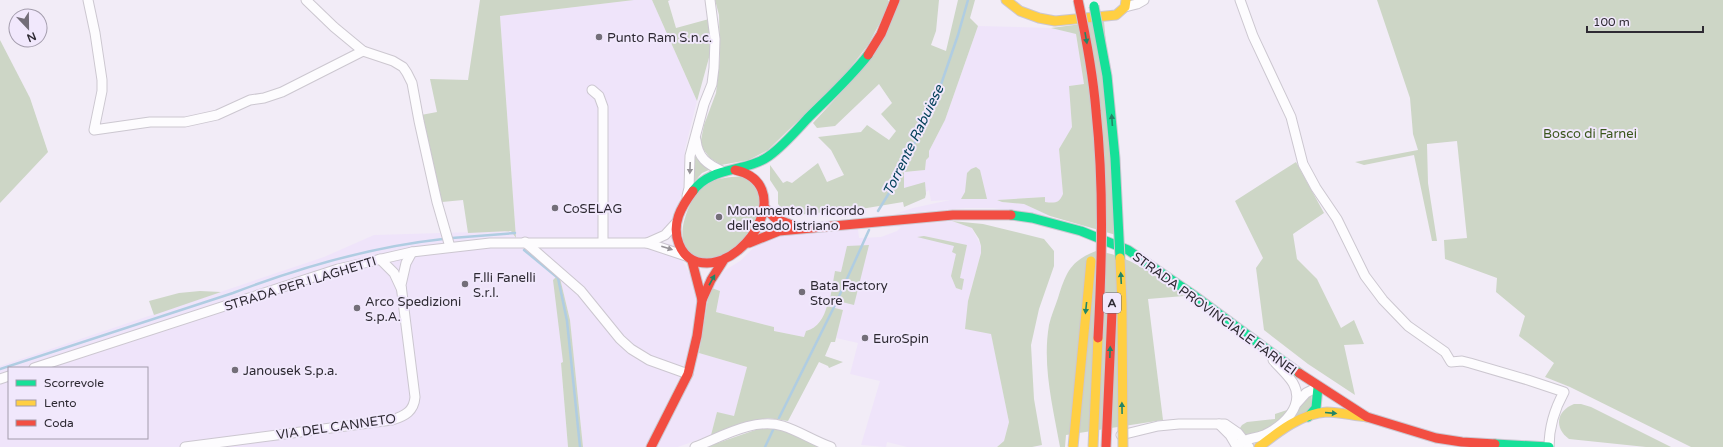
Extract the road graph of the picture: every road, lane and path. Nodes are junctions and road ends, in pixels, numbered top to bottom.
1 (88, 0) edge
2 (306, 0) edge
3 (710, 0) edge
4 (895, 0) edge
5 (1006, 0) edge
6 (1078, 0) edge
7 (1144, 0) edge
8 (1240, 0) edge
9 (1125, 4) edge
10 (1094, 6) dead end
11 (362, 51) junction
12 (592, 90) dead end
13 (696, 135) junction
14 (769, 156) junction
15 (1115, 158) junction
16 (735, 170) junction
17 (722, 171) junction
18 (1100, 172) junction
19 (762, 178) junction
20 (686, 201) junction
21 (764, 207) junction
22 (676, 223) junction
23 (800, 228) junction
24 (525, 242) junction
25 (603, 242) junction
26 (749, 242) junction
27 (647, 243) junction
28 (450, 247) junction
29 (412, 252) junction
30 (689, 258) junction
31 (380, 259) junction
32 (723, 261) junction
33 (401, 289) junction
34 (702, 300) junction
35 (1263, 348) junction
36 (37, 367) edge
37 (688, 374) junction
38 (1318, 387) junction
39 (1297, 403) junction
40 (1308, 417) junction
41 (1367, 417) junction
42 (1218, 424) junction
43 (1246, 443) edge
44 (1083, 446) edge
45 (185, 447) edge
46 (651, 447) edge
47 (695, 447) edge
48 (831, 447) edge
49 (1066, 447) edge
50 (1106, 447) edge
51 (1122, 447) edge
52 (1237, 447) edge
53 (1260, 447) edge
54 (1549, 447) edge

1 - 11 street
2 - 11 street
3 - 13 street
4 - 14 main road
5 - 9 main road
6 -> 18 main road, A, bridge
7 - 9 street
8 - 54 street, STRADA PROVINCIALE FARNEI
15 -> 10 main road, A, bridge
11 - 28 street
12 - 25 street
13 - 17 street
13 -> 20 street
14 - 16 main road
14 - 19 main road
50 -> 15 main road, A, bridge
51 -> 15 main road, bridge
16 - 17 main road
16 - 19 main road
17 - 20 main road
18 -> 44 main road, bridge
18 - 44 main road, A, bridge
19 - 21 main road
20 - 22 main road
21 - 23 main road, STRADA PROVINCIALE FARNEI
21 - 26 main road
22 - 27 street, STRADA PER I LAGHETTI
22 - 30 main road
23 - 26 main road, STRADA PROVINCIALE FARNEI
23 - 35 main road, STRADA PROVINCIALE FARNEI
24 - 25 street, STRADA PER I LAGHETTI
24 - 28 street, STRADA PER I LAGHETTI
24 - 37 street
25 - 27 street, STRADA PER I LAGHETTI
26 - 32 main road
27 -> 30 street, STRADA PER I LAGHETTI
28 - 29 street, STRADA PER I LAGHETTI
29 - 31 street, STRADA PER I LAGHETTI
29 - 33 street, VIA DEL CANNETO
30 - 32 main road
30 - 34 main road
31 - 33 street, VIA DEL CANNETO
31 - 36 street, STRADA PER I LAGHETTI
34 -> 32 main road
33 - 45 street, VIA DEL CANNETO
34 - 37 main road
35 - 38 main road, STRADA PROVINCIALE FARNEI
35 - 39 street
37 - 46 main road
38 - 39 street
38 - 40 main road
38 - 41 main road, STRADA PROVINCIALE FARNEI
39 - 43 street
40 -> 41 main road
40 - 53 main road
41 - 54 main road, STRADA PROVINCIALE FARNEI
42 - 43 street
42 - 44 street
42 - 52 street
43 - 52 street
44 - 49 street
47 - 48 street

